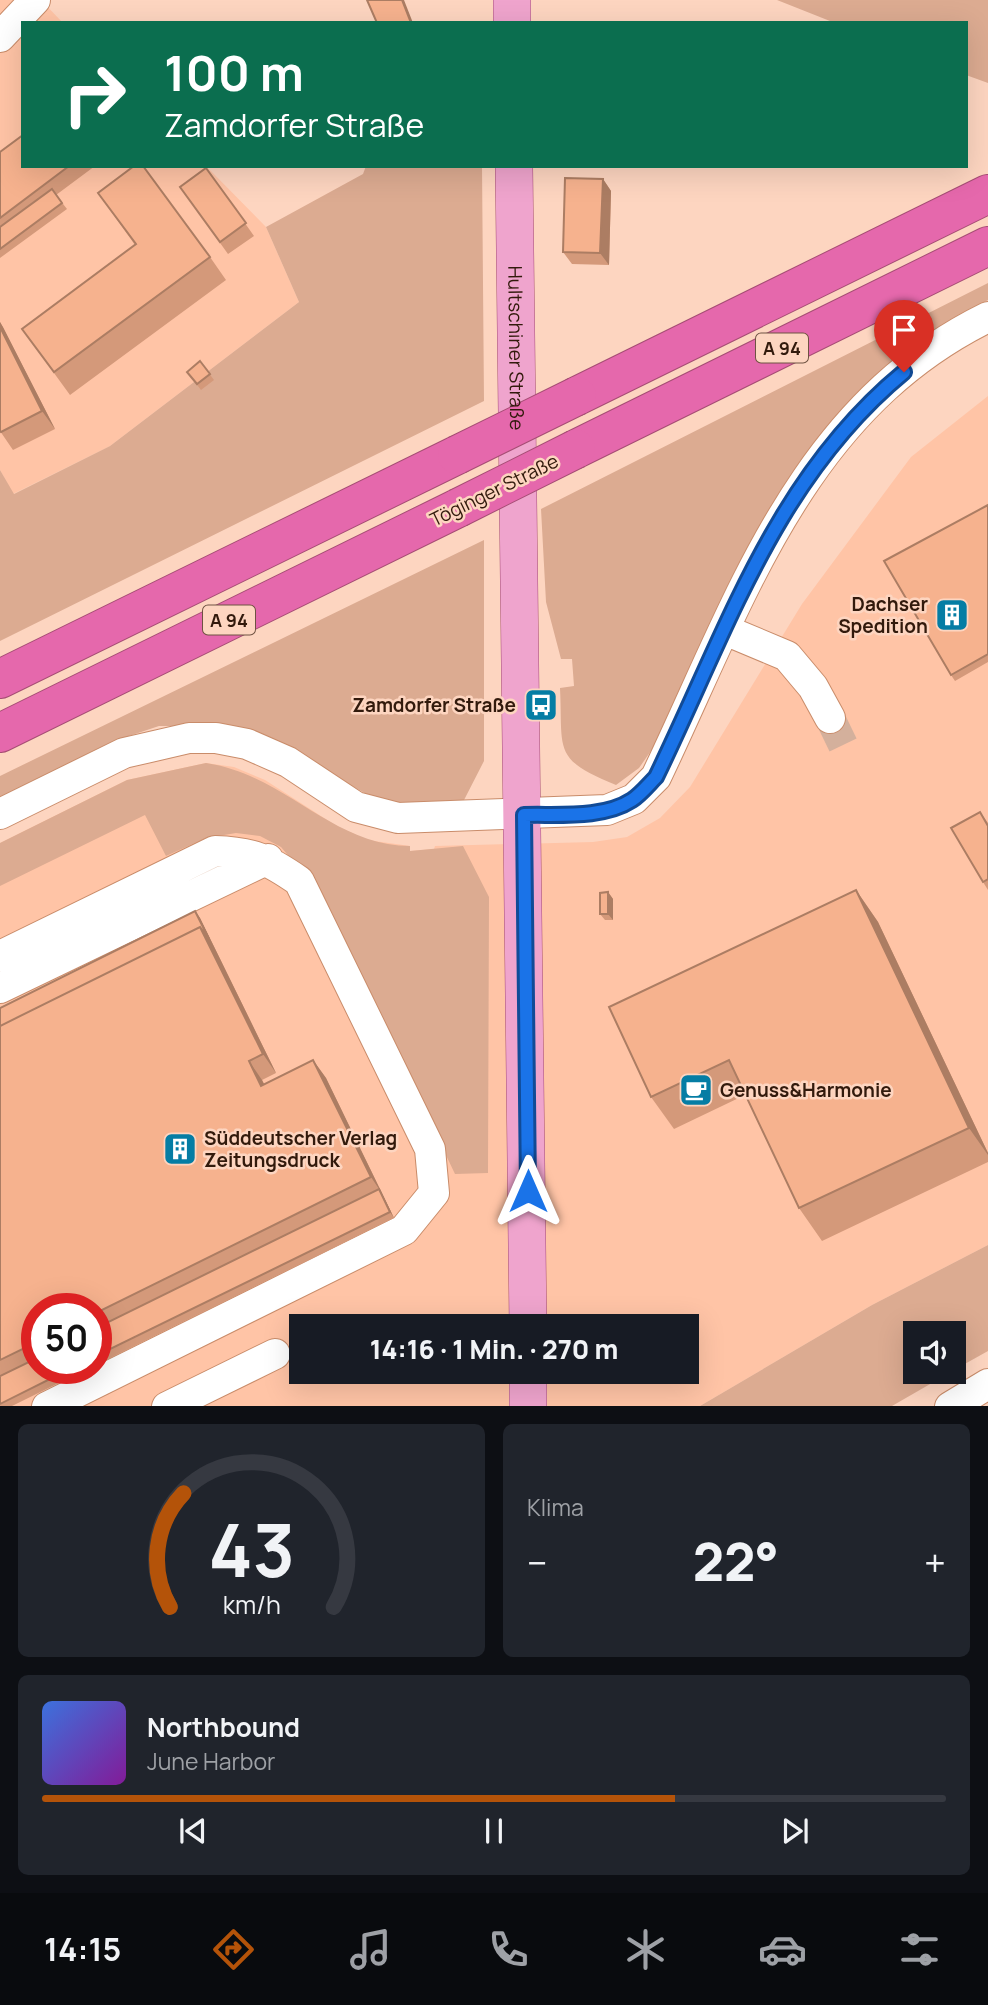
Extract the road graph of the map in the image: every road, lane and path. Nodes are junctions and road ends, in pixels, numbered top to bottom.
1 (35, 0) edge
2 (512, 0) edge
3 (512, 21) edge
4 (0, 37) edge
5 (514, 168) edge
6 (988, 194) edge
7 (988, 246) edge
8 (988, 317) edge
9 (725, 630) junction
10 (0, 679) edge
11 (830, 718) tunnel mouth
12 (0, 733) edge
13 (0, 814) edge
14 (524, 815) junction
15 (268, 859) junction
16 (0, 956) edge
17 (0, 988) edge
18 (528, 1314) edge
19 (275, 1354) dead end
20 (528, 1384) edge
21 (988, 1384) edge
22 (47, 1406) edge
23 (167, 1406) edge
24 (528, 1406) edge
25 (950, 1406) edge

1 - 4 street
2 - 3 main road
5 - 14 main road, Hultschiner Straße
6 - 10 highway, A 94, bridge
7 - 12 highway, Töginger Straße / A 94, bridge
8 - 9 street
9 - 11 street
9 - 14 street
13 - 14 street
14 - 18 main road, Hultschiner Straße
15 - 16 street
15 - 17 street
15 - 22 street
19 - 23 street
20 - 24 main road
21 - 25 street

